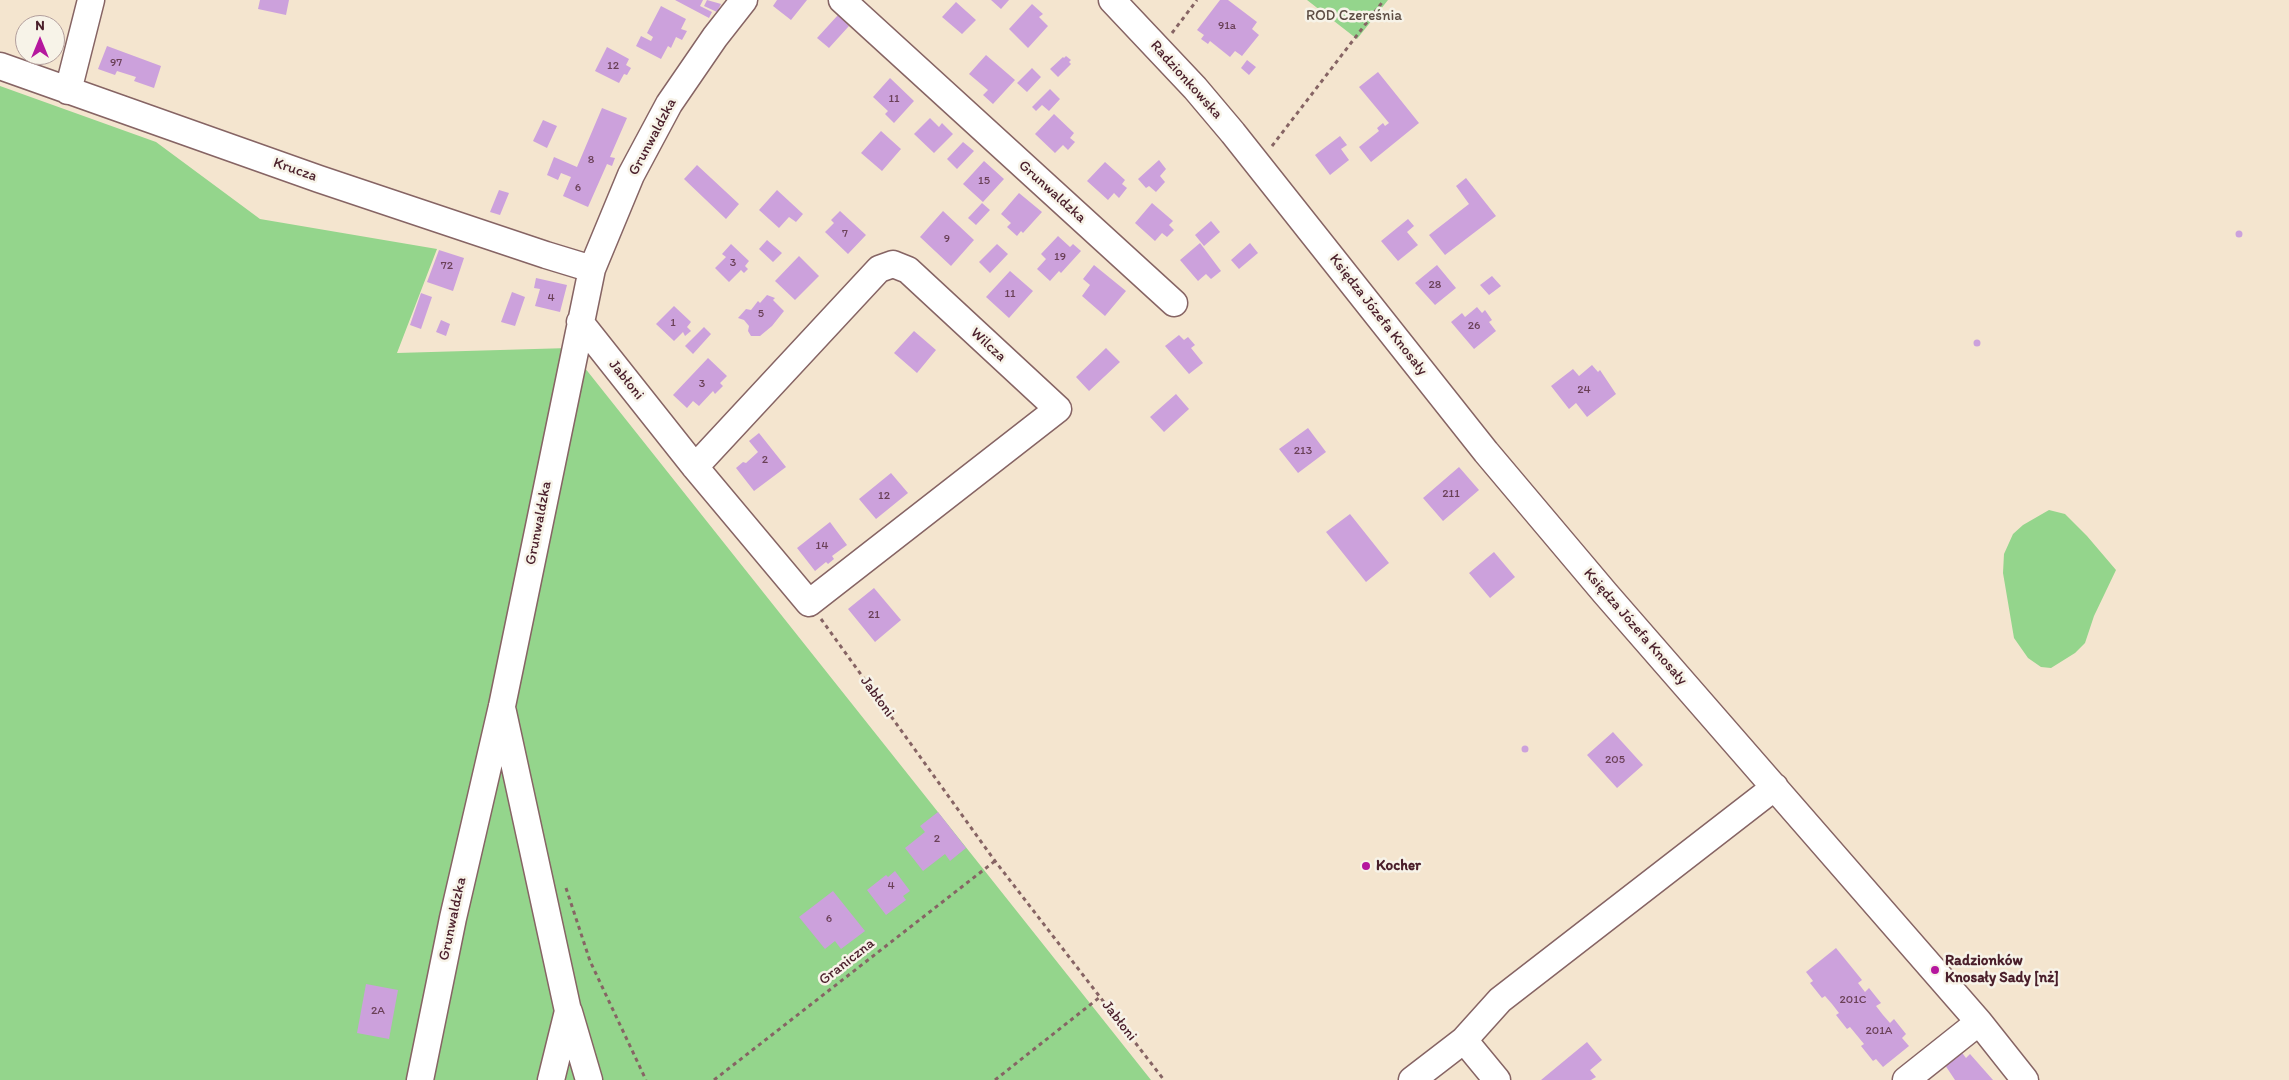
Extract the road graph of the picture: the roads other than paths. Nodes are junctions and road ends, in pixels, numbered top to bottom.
1 (91, 0) edge
2 (744, 0) edge
3 (842, 0) edge
4 (1112, 0) edge
5 (0, 66) edge
6 (68, 91) junction
7 (1258, 164) joint
8 (592, 269) junction
9 (1174, 303) dead end
10 (580, 322) junction
11 (695, 467) junction
12 (809, 603) joint
13 (502, 706) junction
14 (1775, 787) junction
15 (568, 1012) junction
16 (1979, 1022) junction
17 (1464, 1040) junction
18 (420, 1080) edge
19 (551, 1080) edge
20 (589, 1080) edge
21 (1412, 1080) edge
22 (1497, 1080) edge
23 (1906, 1080) edge
24 (2025, 1080) edge

1 - 6 street
2 - 8 street, Grunwaldzka
3 - 9 street, Grunwaldzka
4 - 7 street, Radzionkowska
5 - 6 street, Krucza
6 - 8 street, Krucza
7 - 14 street, Księdza Józefa Knosały
8 - 10 street, Grunwaldzka
10 - 11 street, Jabłoni
10 - 13 street, Grunwaldzka
11 - 12 street, Jabłoni
11 - 12 street, Wilcza
13 - 15 street
13 - 18 street, Grunwaldzka
14 - 16 street, Księdza Józefa Knosały
14 - 17 street
15 - 19 street
15 - 20 street
16 - 23 street
16 - 24 street, Księdza Józefa Knosały
17 - 21 street
17 - 22 street

